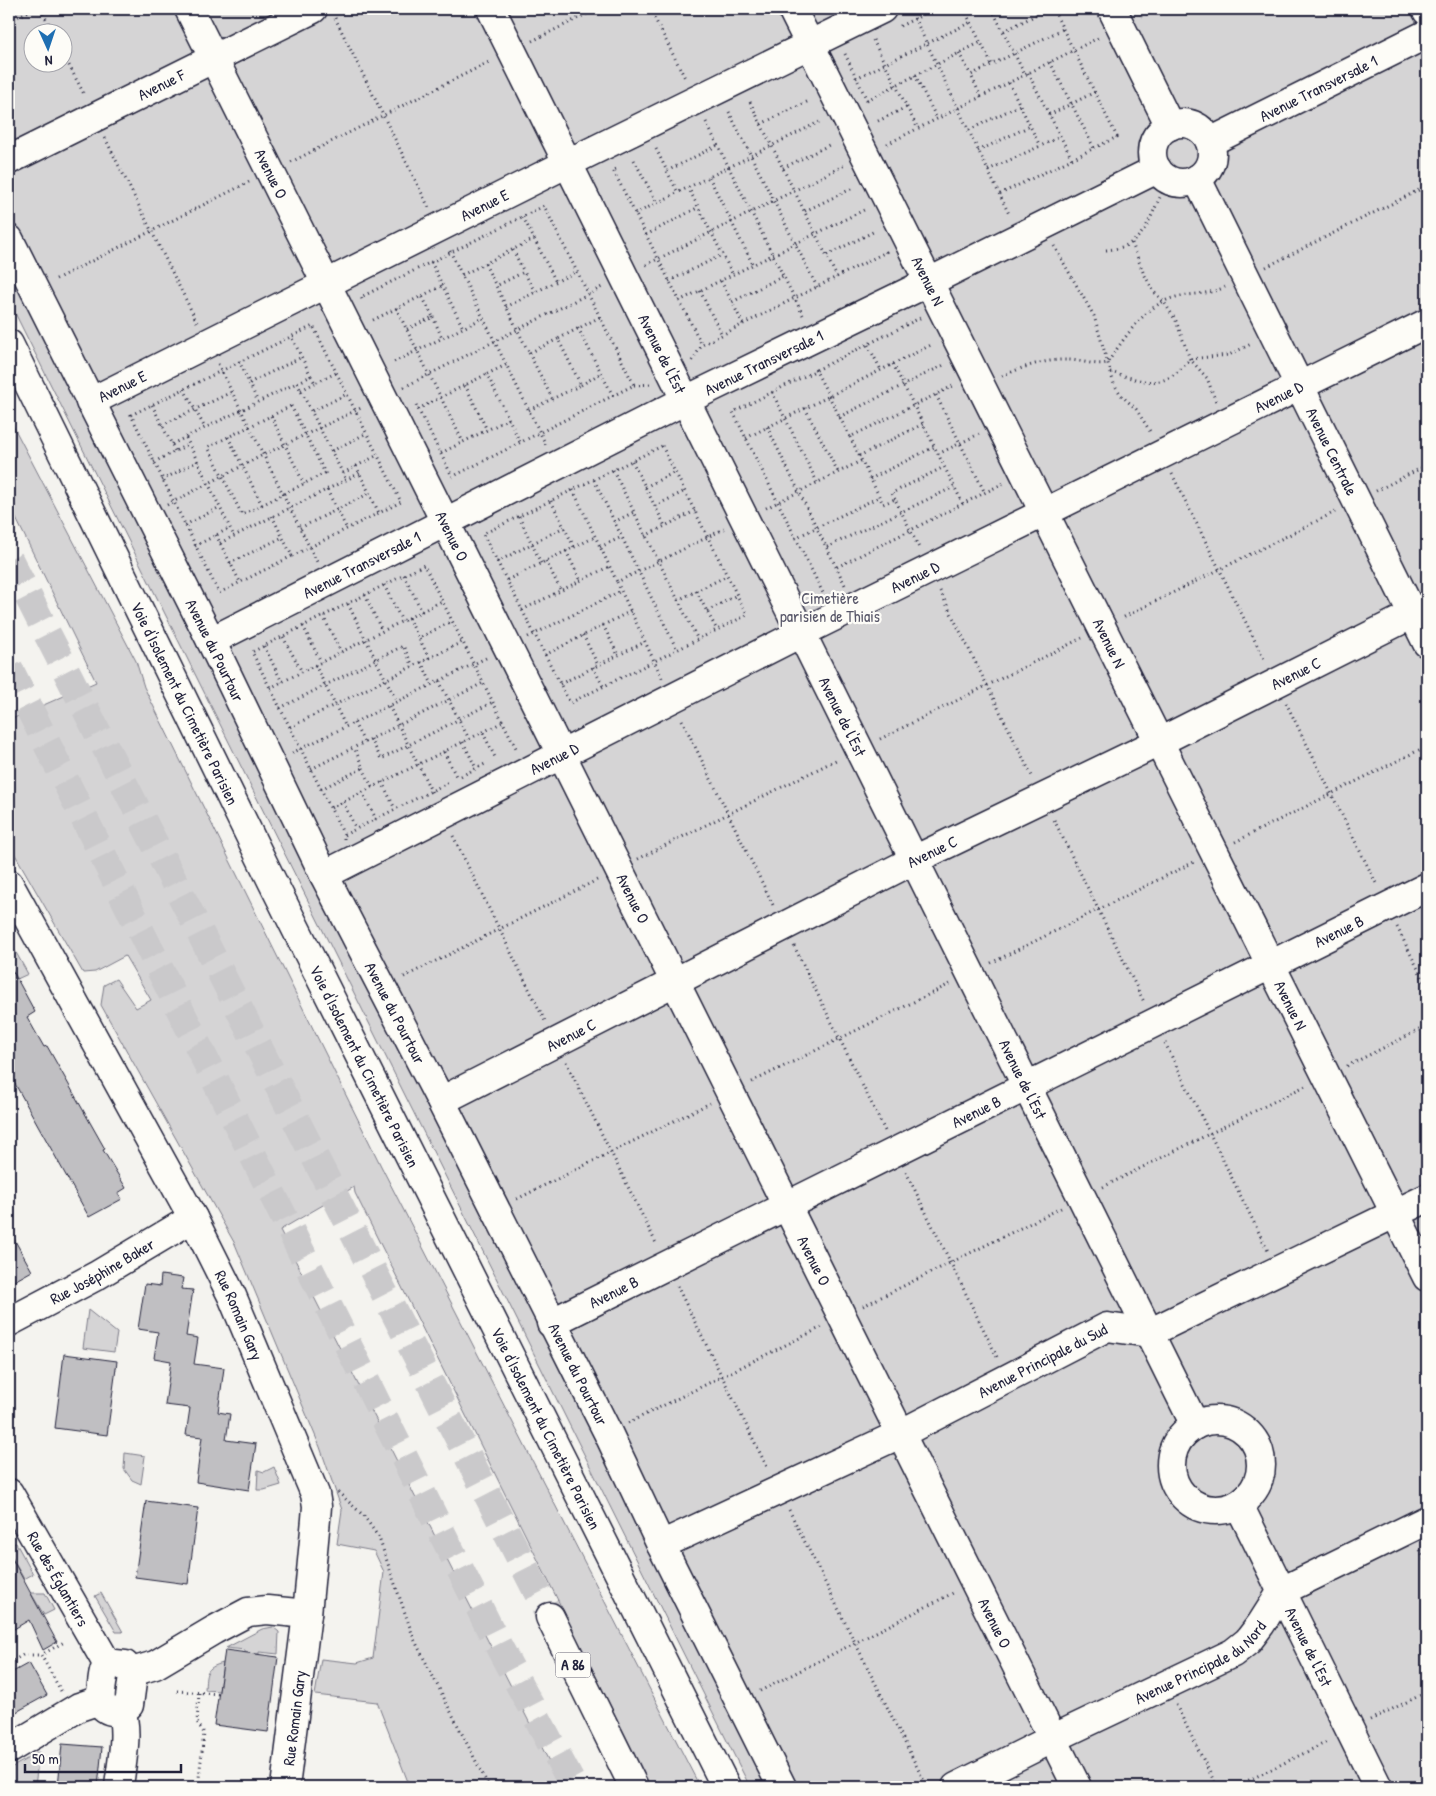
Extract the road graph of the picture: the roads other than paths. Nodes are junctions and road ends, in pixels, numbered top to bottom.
1 (188, 9) edge
2 (313, 9) edge
3 (491, 9) edge
4 (792, 9) edge
5 (890, 18) edge
6 (1116, 18) edge
7 (1427, 34) edge
8 (810, 44) junction
9 (214, 59) junction
10 (1170, 126) junction
11 (1210, 142) junction
12 (9, 160) edge
13 (568, 163) junction
14 (1163, 174) junction
15 (1197, 179) junction
16 (9, 239) edge
17 (929, 282) junction
18 (326, 284) junction
19 (1427, 322) edge
20 (9, 344) edge
21 (1299, 386) junction
22 (686, 400) junction
23 (90, 402) junction
24 (1044, 512) junction
25 (445, 523) junction
26 (1420, 610) edge
27 (802, 633) junction
28 (211, 641) junction
29 (1427, 643) edge
30 (1159, 742) junction
31 (561, 756) junction
32 (914, 860) junction
33 (324, 875) junction
34 (9, 884) edge
35 (1427, 887) edge
36 (1271, 964) junction
37 (674, 982) junction
38 (1027, 1086) junction
39 (441, 1101) junction
40 (1427, 1198) edge
41 (786, 1206) junction
42 (1396, 1214) junction
43 (193, 1218) junction
44 (1427, 1277) edge
45 (9, 1322) edge
46 (551, 1323) junction
47 (1150, 1333) junction
48 (1195, 1424) junction
49 (900, 1434) junction
50 (9, 1493) edge
51 (1239, 1504) junction
52 (1427, 1520) edge
53 (661, 1545) junction
54 (1282, 1591) junction
55 (307, 1614) junction
56 (550, 1617) tunnel mouth
57 (120, 1668) junction
58 (111, 1706) junction
59 (1052, 1739) junction
60 (9, 1750) edge
61 (119, 1787) edge
62 (285, 1787) edge
63 (634, 1787) edge
64 (726, 1787) edge
65 (782, 1787) edge
66 (956, 1787) edge
67 (1077, 1787) edge
68 (1378, 1787) edge

1 - 9 main road, Avenue O
2 - 9 main road, Avenue F
3 - 13 main road, Avenue de l'Est
4 - 8 main road, Avenue N
5 - 8 main road, Avenue E
6 - 10 main road
7 - 11 main road, Avenue Transversale 1
8 - 13 main road, Avenue E
8 - 17 main road, Avenue N
9 - 12 main road, Avenue F
9 - 18 main road, Avenue O
10 - 11 main road
10 - 14 main road
11 - 15 main road
13 - 18 main road, Avenue E
13 - 22 main road, Avenue de l'Est
14 - 15 main road
14 - 17 main road, Avenue Transversale 1
15 - 21 main road, Avenue Centrale
16 - 23 main road, Avenue du Pourtour
17 - 22 main road, Avenue Transversale 1
17 - 24 main road, Avenue N
18 - 23 main road, Avenue E
18 - 25 main road, Avenue O
19 - 21 main road, Avenue D
20 - 64 main road, Voie d'Isolement du Cimetière Parisien
21 - 24 main road, Avenue D
21 - 26 main road, Avenue Centrale
22 - 25 main road, Avenue Transversale 1
22 - 27 main road, Avenue de l'Est
23 - 28 main road, Avenue du Pourtour
24 - 27 main road, Avenue D
24 - 30 main road, Avenue N
25 - 28 main road, Avenue Transversale 1
25 - 31 main road, Avenue O
26 - 29 main road, Avenue Centrale
26 - 30 main road, Avenue C
27 - 31 main road, Avenue D
27 - 32 main road, Avenue de l'Est
28 - 33 main road, Avenue du Pourtour
30 - 32 main road, Avenue C
30 - 36 main road, Avenue N
31 - 33 main road, Avenue D
31 - 37 main road, Avenue O
32 - 37 main road, Avenue C
32 - 38 main road, Avenue de l'Est
33 - 39 main road, Avenue du Pourtour
34 - 43 main road, Rue Romain Gary
35 - 36 main road, Avenue B
36 - 38 main road, Avenue B
36 - 42 main road, Avenue N
37 - 39 main road, Avenue C
37 - 41 main road, Avenue O
38 - 41 main road, Avenue B
38 - 47 main road, Avenue de l'Est
39 - 46 main road, Avenue du Pourtour
40 - 42 main road
41 - 46 main road, Avenue B
41 - 49 main road, Avenue O
42 - 44 main road, Avenue N
42 - 47 main road
43 - 45 main road, Rue Joséphine Baker
43 - 55 main road, Rue Romain Gary
46 - 53 main road, Avenue du Pourtour
47 - 48 main road, Avenue de l'Est
47 - 49 main road, Avenue Principale du Sud
48 - 51 main road
48 - 51 main road
49 - 53 main road, Avenue Principale du Sud
49 - 59 main road, Avenue O
50 - 57 main road, Rue des Églantiers
51 - 54 main road, Avenue de l'Est
52 - 54 main road
53 - 65 main road, Avenue du Pourtour
54 - 59 main road, Avenue Principale du Nord
54 - 68 main road, Avenue de l'Est
55 - 57 main road
55 - 62 main road, Rue Romain Gary
56 - 63 main road, A 86
57 - 58 main road
58 - 60 main road
58 - 61 main road
59 - 66 main road, Avenue Principale du Nord
59 - 67 main road, Avenue O

